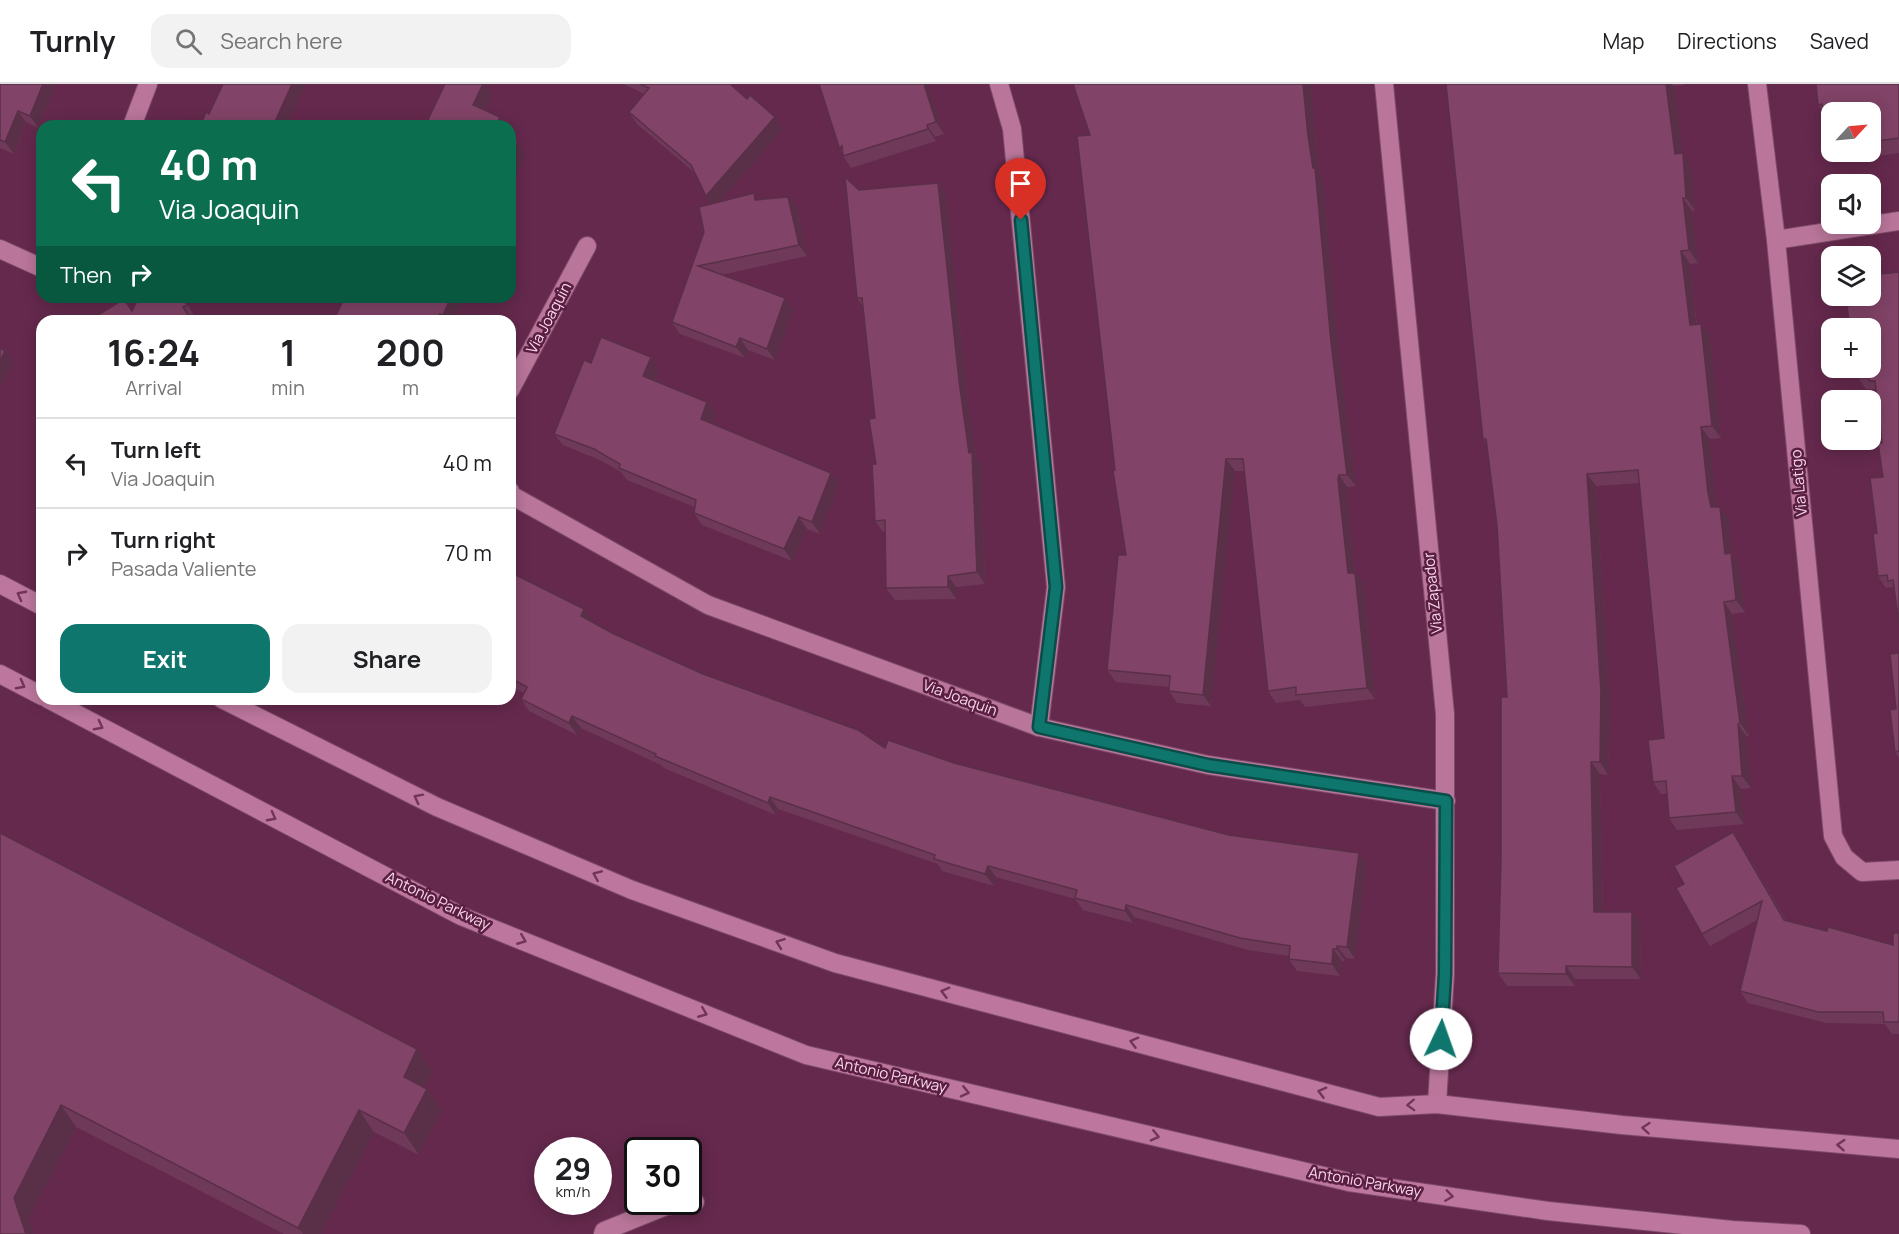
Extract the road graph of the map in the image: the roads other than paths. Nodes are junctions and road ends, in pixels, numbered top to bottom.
1 (148, 84) edge
2 (999, 84) edge
3 (1384, 84) edge
4 (1757, 84) edge
5 (134, 120) edge
6 (1899, 221) edge
7 (1776, 240) junction
8 (587, 246) dead end
9 (0, 249) edge
10 (36, 265) edge
11 (516, 379) edge
12 (516, 498) edge
13 (0, 584) edge
14 (36, 603) edge
15 (0, 674) edge
16 (36, 693) edge
17 (59, 705) edge
18 (234, 705) edge
19 (1039, 727) junction
20 (1446, 801) junction
21 (1899, 870) edge
22 (1437, 1104) junction
23 (1899, 1149) edge
24 (644, 1215) edge
25 (1653, 1228) edge
26 (603, 1234) edge
27 (1801, 1234) edge

1 - 5 street
2 - 19 street
3 - 20 street, Via Zapador
4 - 7 street, Via Latigo
6 - 7 street
7 - 21 street, Via Latigo
8 - 11 street, Via Joaquin
9 - 10 street
12 - 19 street, Via Joaquin
14 -> 13 main road
15 -> 16 main road
17 -> 25 main road, Antonio Parkway
22 -> 18 main road
19 - 20 street, Via Joaquin
20 - 22 street, Via Zapador
23 -> 22 main road
24 - 26 street
25 - 27 main road, Antonio Parkway

